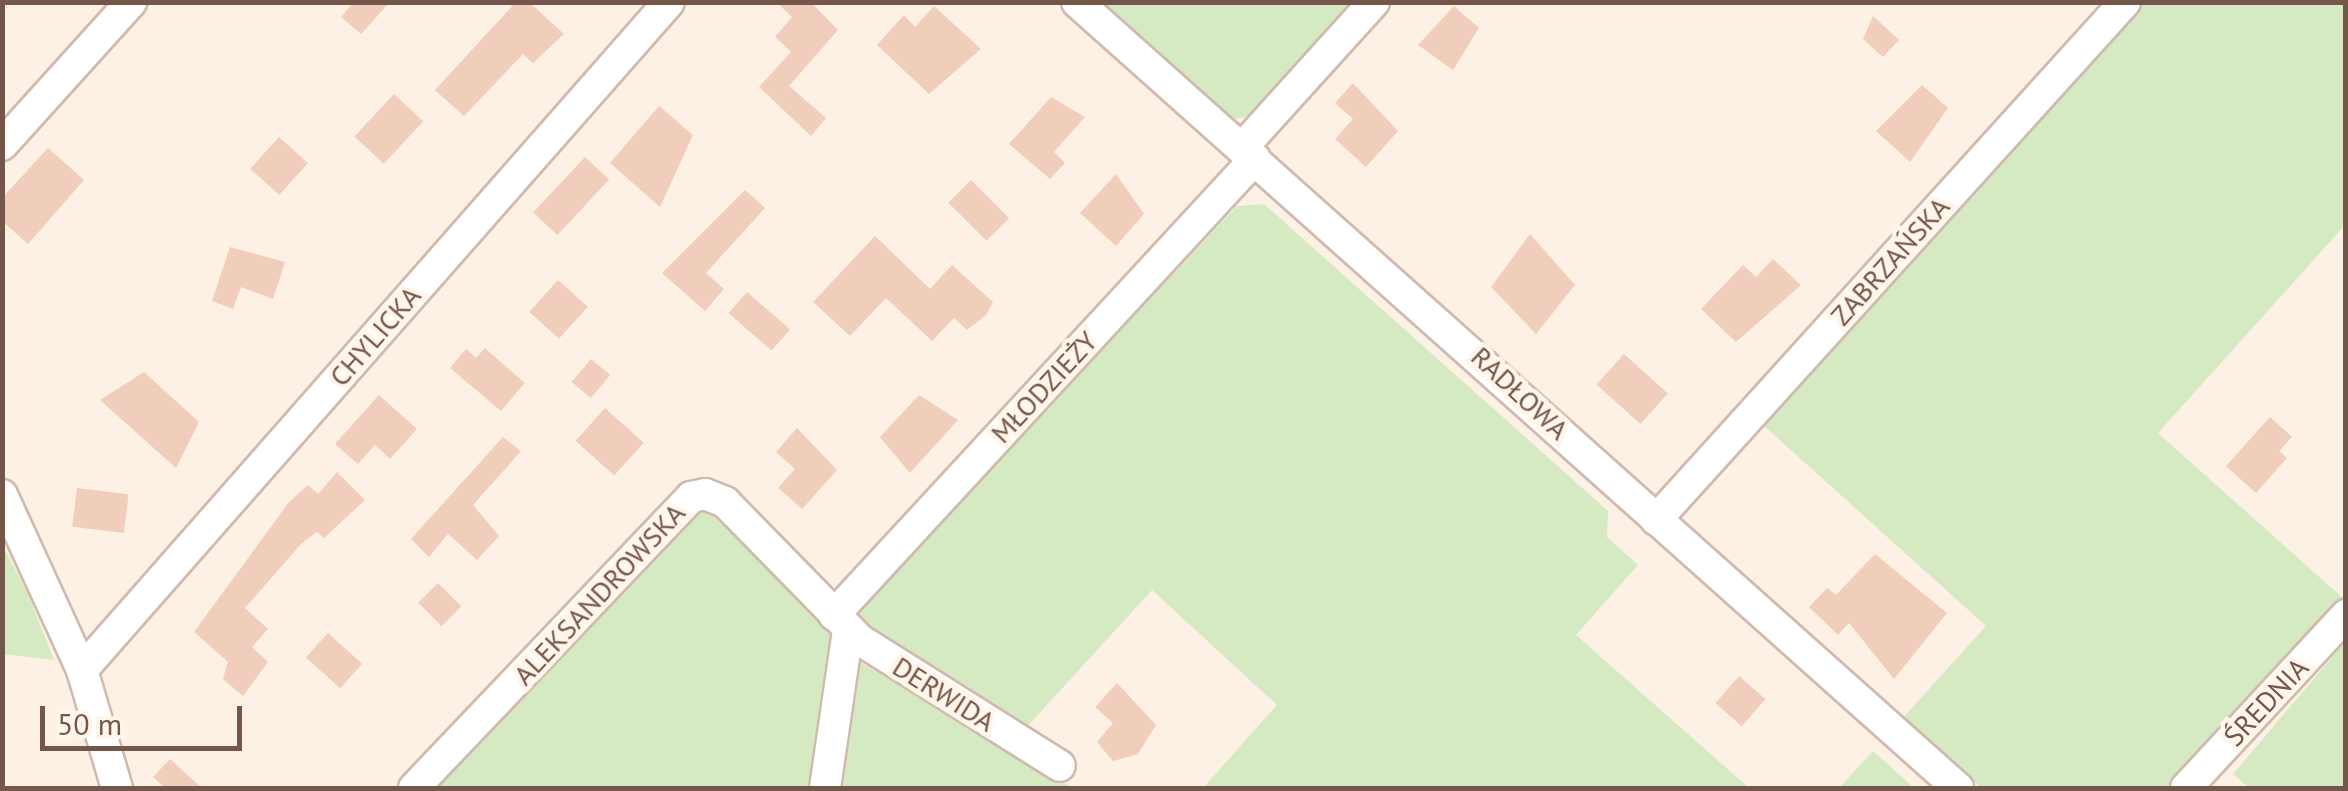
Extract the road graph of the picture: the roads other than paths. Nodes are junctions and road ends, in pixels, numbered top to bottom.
1 (132, 2) edge
2 (669, 2) edge
3 (1077, 2) edge
4 (1374, 2) edge
5 (2125, 2) edge
6 (2, 145) edge
7 (1249, 153) junction
8 (2, 494) edge
9 (1656, 520) junction
10 (2346, 615) edge
11 (841, 623) junction
12 (82, 670) junction
13 (1060, 766) dead end
14 (118, 788) edge
15 (414, 788) edge
16 (825, 788) edge
17 (1958, 788) edge
18 (2186, 788) edge

1 - 6 street
2 - 12 street, CHYLICKA
3 - 7 street, RADŁOWA
4 - 7 street, MŁODZIEŻY
5 - 9 street, ZABRZAŃSKA
7 - 9 street, RADŁOWA
7 - 11 street, MŁODZIEŻY
8 - 12 street
9 - 17 street, RADŁOWA
10 - 18 street, ŚREDNIA
11 - 13 street, DERWIDA
11 - 15 street, ALEKSANDROWSKA
11 - 16 street
12 - 14 street

